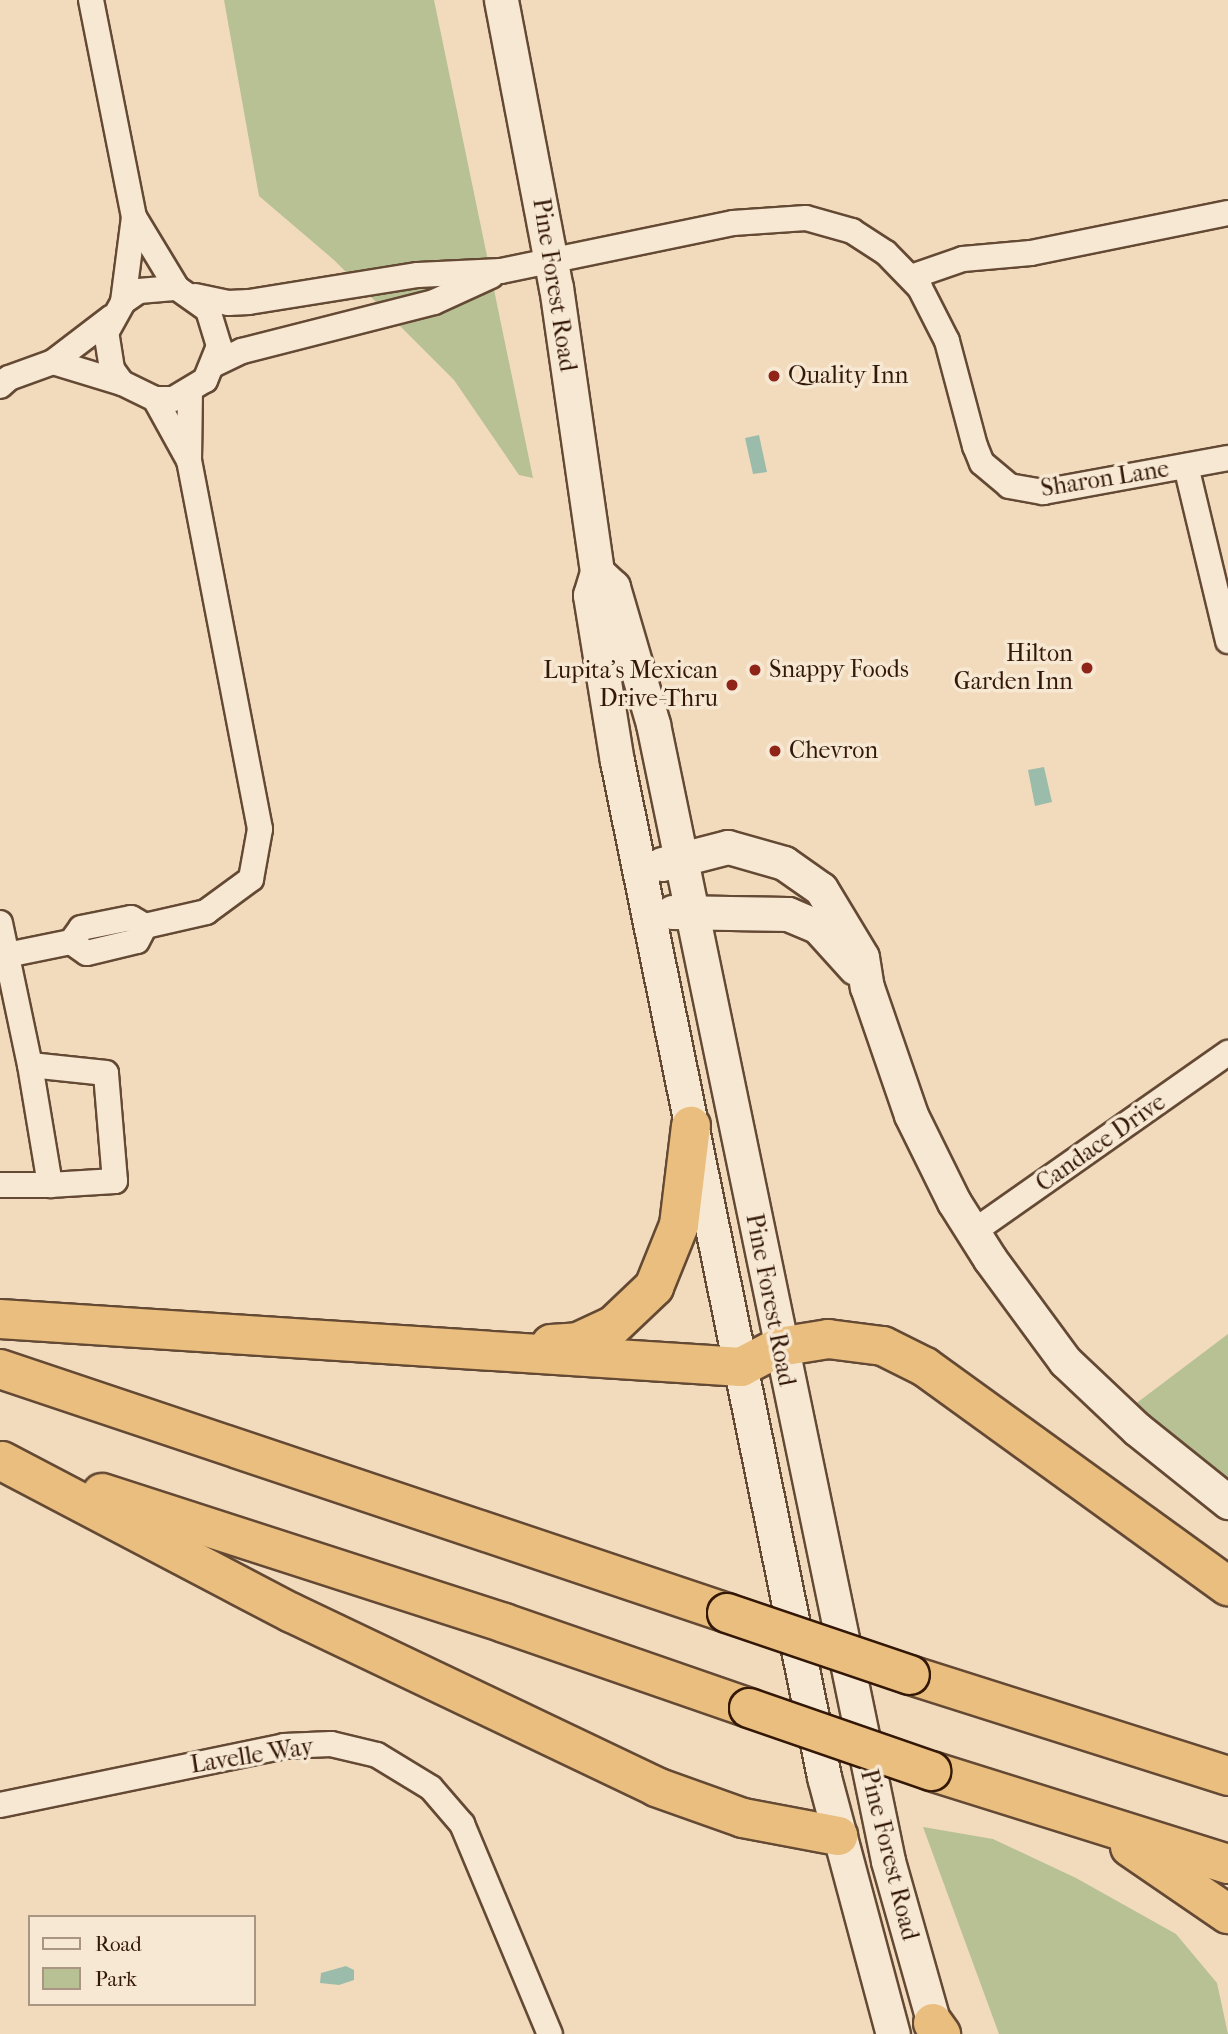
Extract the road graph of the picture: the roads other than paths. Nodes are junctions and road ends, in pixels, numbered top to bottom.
1 (90, 0) edge
2 (501, 0) edge
3 (1228, 213) edge
4 (134, 217) junction
5 (550, 259) junction
6 (501, 271) junction
7 (911, 277) junction
8 (186, 292) junction
9 (118, 309) junction
10 (54, 362) junction
11 (215, 364) junction
12 (122, 383) junction
13 (0, 386) edge
14 (190, 392) junction
15 (155, 399) junction
16 (1228, 458) edge
17 (189, 461) junction
18 (1186, 466) junction
19 (597, 572) junction
20 (1228, 640) edge
21 (682, 858) junction
22 (640, 871) junction
23 (649, 908) junction
24 (693, 915) junction
25 (753, 915) junction
26 (0, 923) edge
27 (7, 955) junction
28 (867, 987) junction
29 (708, 991) junction
30 (1228, 1053) edge
31 (30, 1065) junction
32 (691, 1126) junction
33 (0, 1185) edge
34 (50, 1185) junction
35 (973, 1232) junction
36 (0, 1319) edge
37 (779, 1347) junction
38 (484, 1351) junction
39 (741, 1367) junction
40 (0, 1369) edge
41 (1, 1460) edge
42 (1228, 1502) edge
43 (1228, 1586) edge
44 (1228, 1776) edge
45 (0, 1805) edge
46 (1088, 1817) junction
47 (838, 1836) junction
48 (1228, 1864) edge
49 (1228, 1914) edge
50 (937, 2030) edge
51 (550, 2034) edge
52 (893, 2034) edge

1 - 4 street
2 - 5 main road, Pine Forest Road
3 - 7 street
4 - 8 street
4 - 9 street
5 - 6 street, Sharon Lane
5 - 7 street, Sharon Lane
5 - 19 main road, Pine Forest Road
6 - 8 street
6 - 11 street
7 - 18 street, Sharon Lane
8 - 9 street
8 - 11 street
9 - 10 street
9 - 12 street
10 - 12 street
10 - 13 street
11 - 14 street
12 - 15 street
14 - 15 street
14 - 17 street
15 - 17 street
16 - 18 street, Sharon Lane
17 - 27 street
18 - 20 street
19 - 21 main road, Pine Forest Road
19 - 22 main road, Pine Forest Road
21 - 22 main road
21 - 24 main road, Pine Forest Road
21 - 28 main road
22 - 23 main road, Pine Forest Road
23 - 24 main road
23 - 32 main road, Pine Forest Road
24 - 25 main road
24 - 29 main road, Pine Forest Road
25 - 28 main road
25 - 29 main road
26 - 27 street
27 - 31 street
28 - 35 main road
29 - 37 main road, Pine Forest Road
30 - 35 street, Candace Drive
31 - 34 street
31 - 34 street
32 - 38 highway
32 - 39 main road, Pine Forest Road
33 - 34 street
35 - 42 main road
36 - 38 highway
37 - 39 highway
37 - 43 highway
37 - 50 main road, Pine Forest Road
38 - 39 highway
39 - 47 main road, Pine Forest Road
40 - 44 highway, bridge
41 - 46 highway, bridge
41 - 47 highway
45 - 51 street, Lavelle Way
46 - 48 highway
46 - 49 highway
47 - 52 main road, Pine Forest Road

